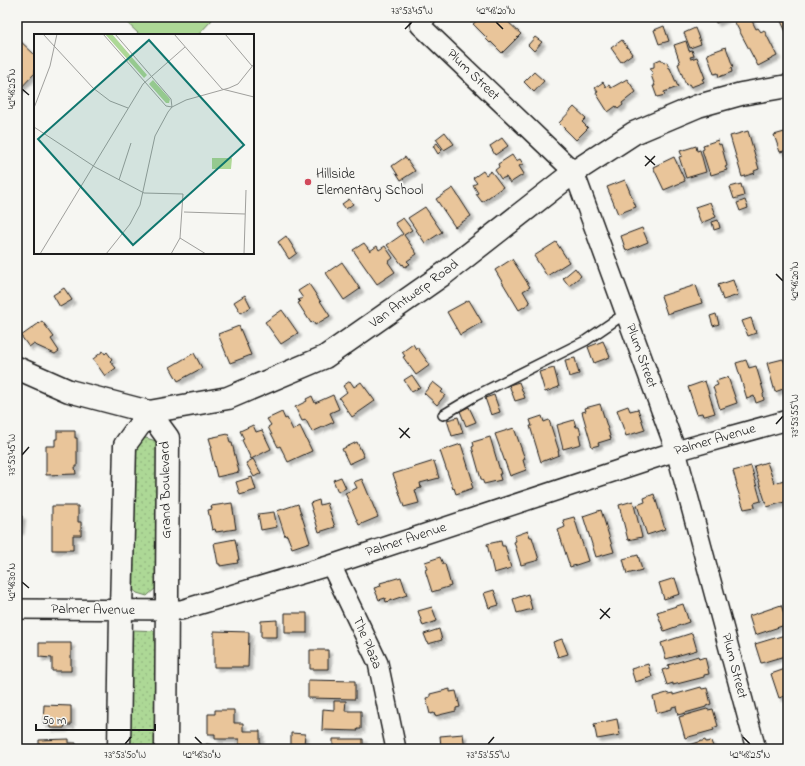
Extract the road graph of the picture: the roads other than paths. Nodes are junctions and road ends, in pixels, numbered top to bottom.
1 (423, 21) edge
2 (788, 86) edge
3 (574, 172) junction
4 (626, 313) junction
5 (17, 368) edge
6 (149, 412) junction
7 (443, 415) dead end
8 (788, 420) edge
9 (676, 451) junction
10 (331, 565) junction
11 (17, 609) edge
12 (121, 610) junction
13 (166, 610) junction
14 (119, 749) edge
15 (166, 749) edge
16 (396, 749) edge
17 (756, 749) edge

1 - 3 street, Plum Street
2 - 3 street, Van Antwerp Road
3 - 4 street, Plum Street
3 - 6 street, Van Antwerp Road
4 - 7 lane
4 - 9 street, Plum Street
5 - 6 street, Van Antwerp Road
6 - 12 street
6 - 13 street, Grand Boulevard
8 - 9 street, Palmer Avenue
9 - 10 street, Palmer Avenue
9 - 17 street, Plum Street
10 - 13 street, Palmer Avenue
10 - 16 street, The Plaza
11 - 12 street, Palmer Avenue
12 - 13 street, Palmer Avenue
12 - 14 street
13 - 15 street, Grand Boulevard

